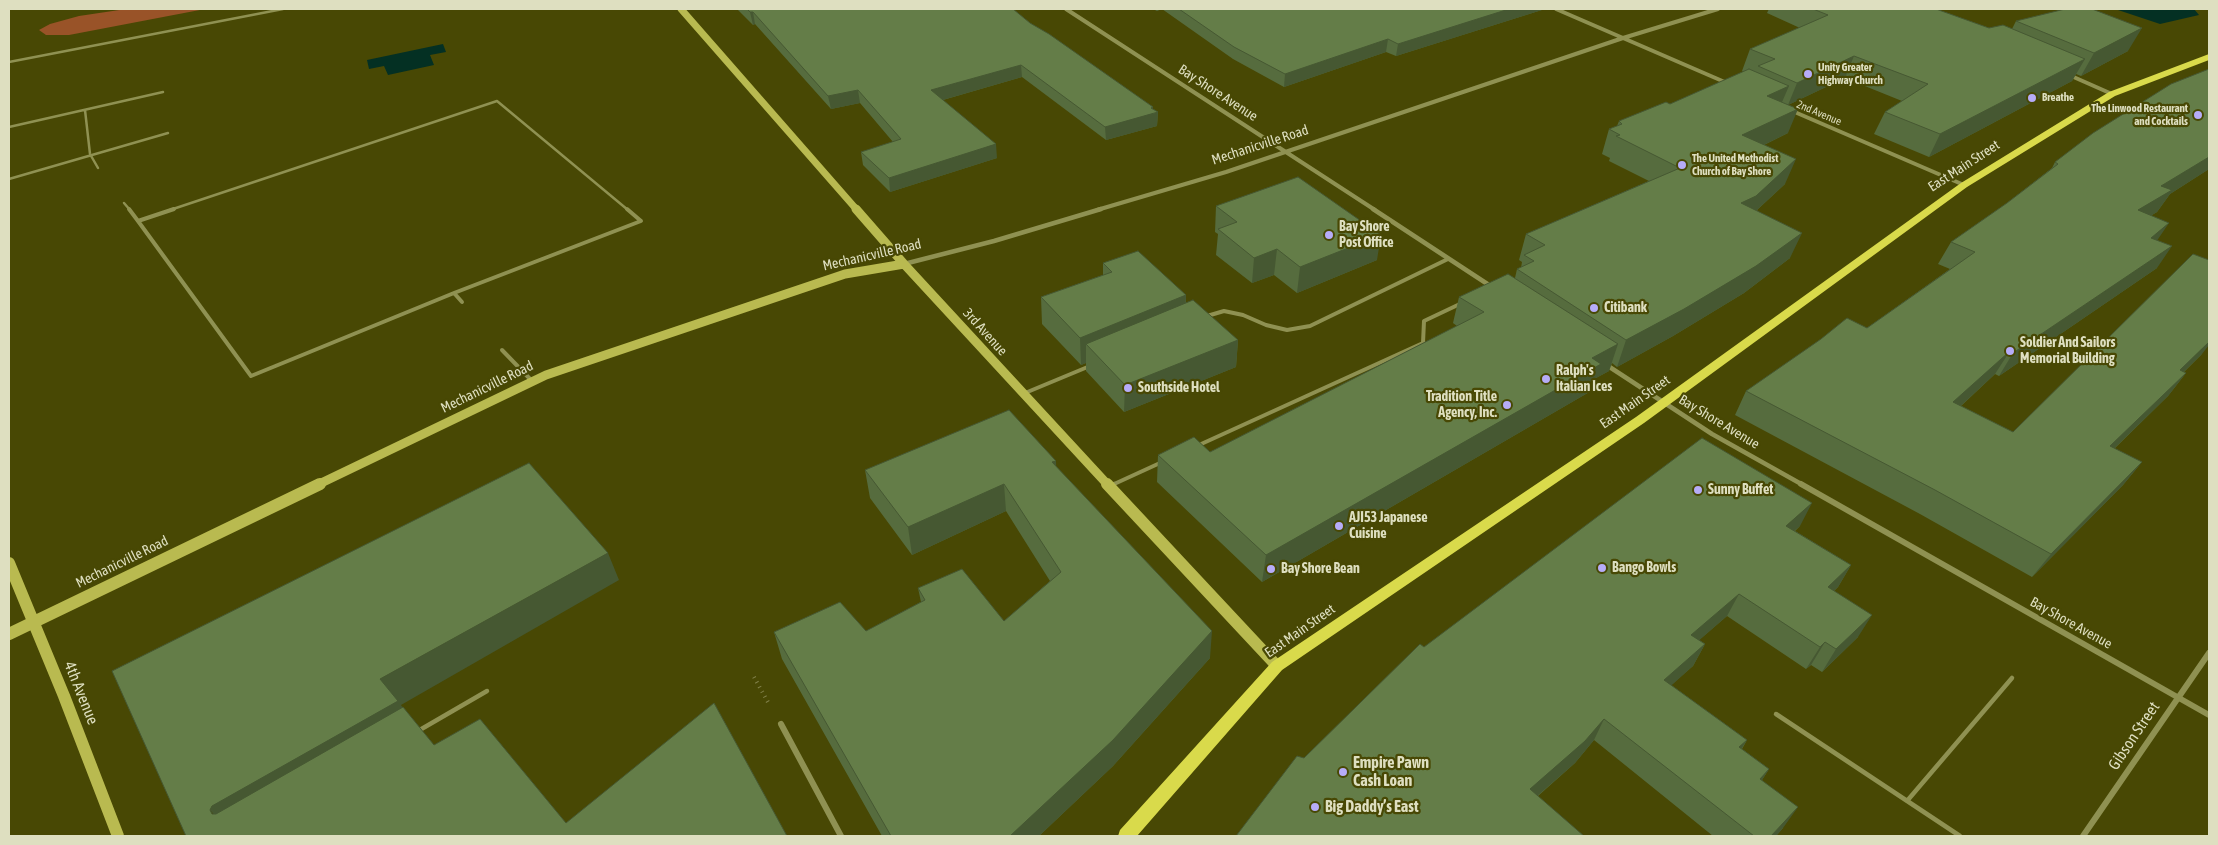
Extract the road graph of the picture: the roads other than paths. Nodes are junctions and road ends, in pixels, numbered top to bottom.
1 (283, 9) edge
2 (681, 9) edge
3 (1066, 9) edge
4 (1556, 9) edge
5 (1718, 9) edge
6 (1623, 38) junction
7 (2209, 57) edge
8 (9, 62) edge
9 (2065, 74) edge
10 (1728, 83) edge
11 (162, 92) dead end
12 (2112, 94) junction
13 (1783, 107) edge
14 (85, 110) junction
15 (9, 127) edge
16 (168, 132) dead end
17 (1286, 153) junction
18 (90, 154) junction
19 (98, 168) dead end
20 (9, 179) edge
21 (1964, 185) junction
22 (124, 203) dead end
23 (138, 221) junction
24 (1448, 259) junction
25 (904, 264) junction
26 (1493, 288) joint
27 (1484, 292) edge
28 (454, 293) junction
29 (1466, 301) edge
30 (462, 302) dead end
31 (1200, 319) edge
32 (502, 350) dead end
33 (1600, 361) edge
34 (1090, 366) edge
35 (532, 382) junction
36 (1022, 394) junction
37 (1664, 403) junction
38 (1198, 446) edge
39 (1162, 462) edge
40 (1109, 486) junction
41 (9, 563) edge
42 (32, 622) junction
43 (9, 634) edge
44 (2209, 652) edge
45 (1277, 666) junction
46 (2012, 678) dead end
47 (487, 691) dead end
48 (2177, 697) junction
49 (1776, 714) dead end
50 (2209, 715) edge
51 (781, 724) road end
52 (410, 736) edge
53 (1907, 801) junction
54 (118, 836) edge
55 (841, 836) edge
56 (1126, 836) edge
57 (1960, 836) edge
58 (2083, 836) edge

1 - 8 lane
2 - 25 main road, 3rd Avenue
3 - 17 street, Bay Shore Avenue
4 - 6 street
5 - 6 street, Mechanicville Road
6 - 10 street
6 - 17 street, Mechanicville Road
7 - 12 main road, East Main Street
9 - 12 street
11 - 14 lane
12 - 21 main road, East Main Street
13 - 21 street, 2nd Avenue
14 - 15 lane
14 - 18 lane
16 - 18 lane
17 - 24 street, Bay Shore Avenue
17 - 25 street, Mechanicville Road
18 - 19 lane
18 - 20 lane
21 - 37 main road, East Main Street
22 - 23 lane
23 - 28 lane
23 - 28 lane
24 - 26 street, Bay Shore Avenue
24 - 31 lane
25 - 35 main road, Mechanicville Road
25 - 36 main road, 3rd Avenue
26 - 27 lane
28 - 30 lane
29 - 38 lane
32 - 35 lane
33 - 37 street, Bay Shore Avenue
34 - 36 lane
35 - 42 main road, Mechanicville Road
36 - 40 main road, 3rd Avenue
37 - 45 main road, East Main Street
37 - 48 street, Bay Shore Avenue
39 - 40 lane
40 - 45 main road, 3rd Avenue
41 - 42 main road, 4th Avenue
42 - 43 main road, Mechanicville Road
42 - 54 main road, 4th Avenue
44 - 48 street, Gibson Street
45 - 56 main road, East Main Street
46 - 53 lane
47 - 52 lane
48 - 50 street, Bay Shore Avenue
48 - 58 street, Gibson Street
49 - 53 lane
51 - 55 street
53 - 57 lane

